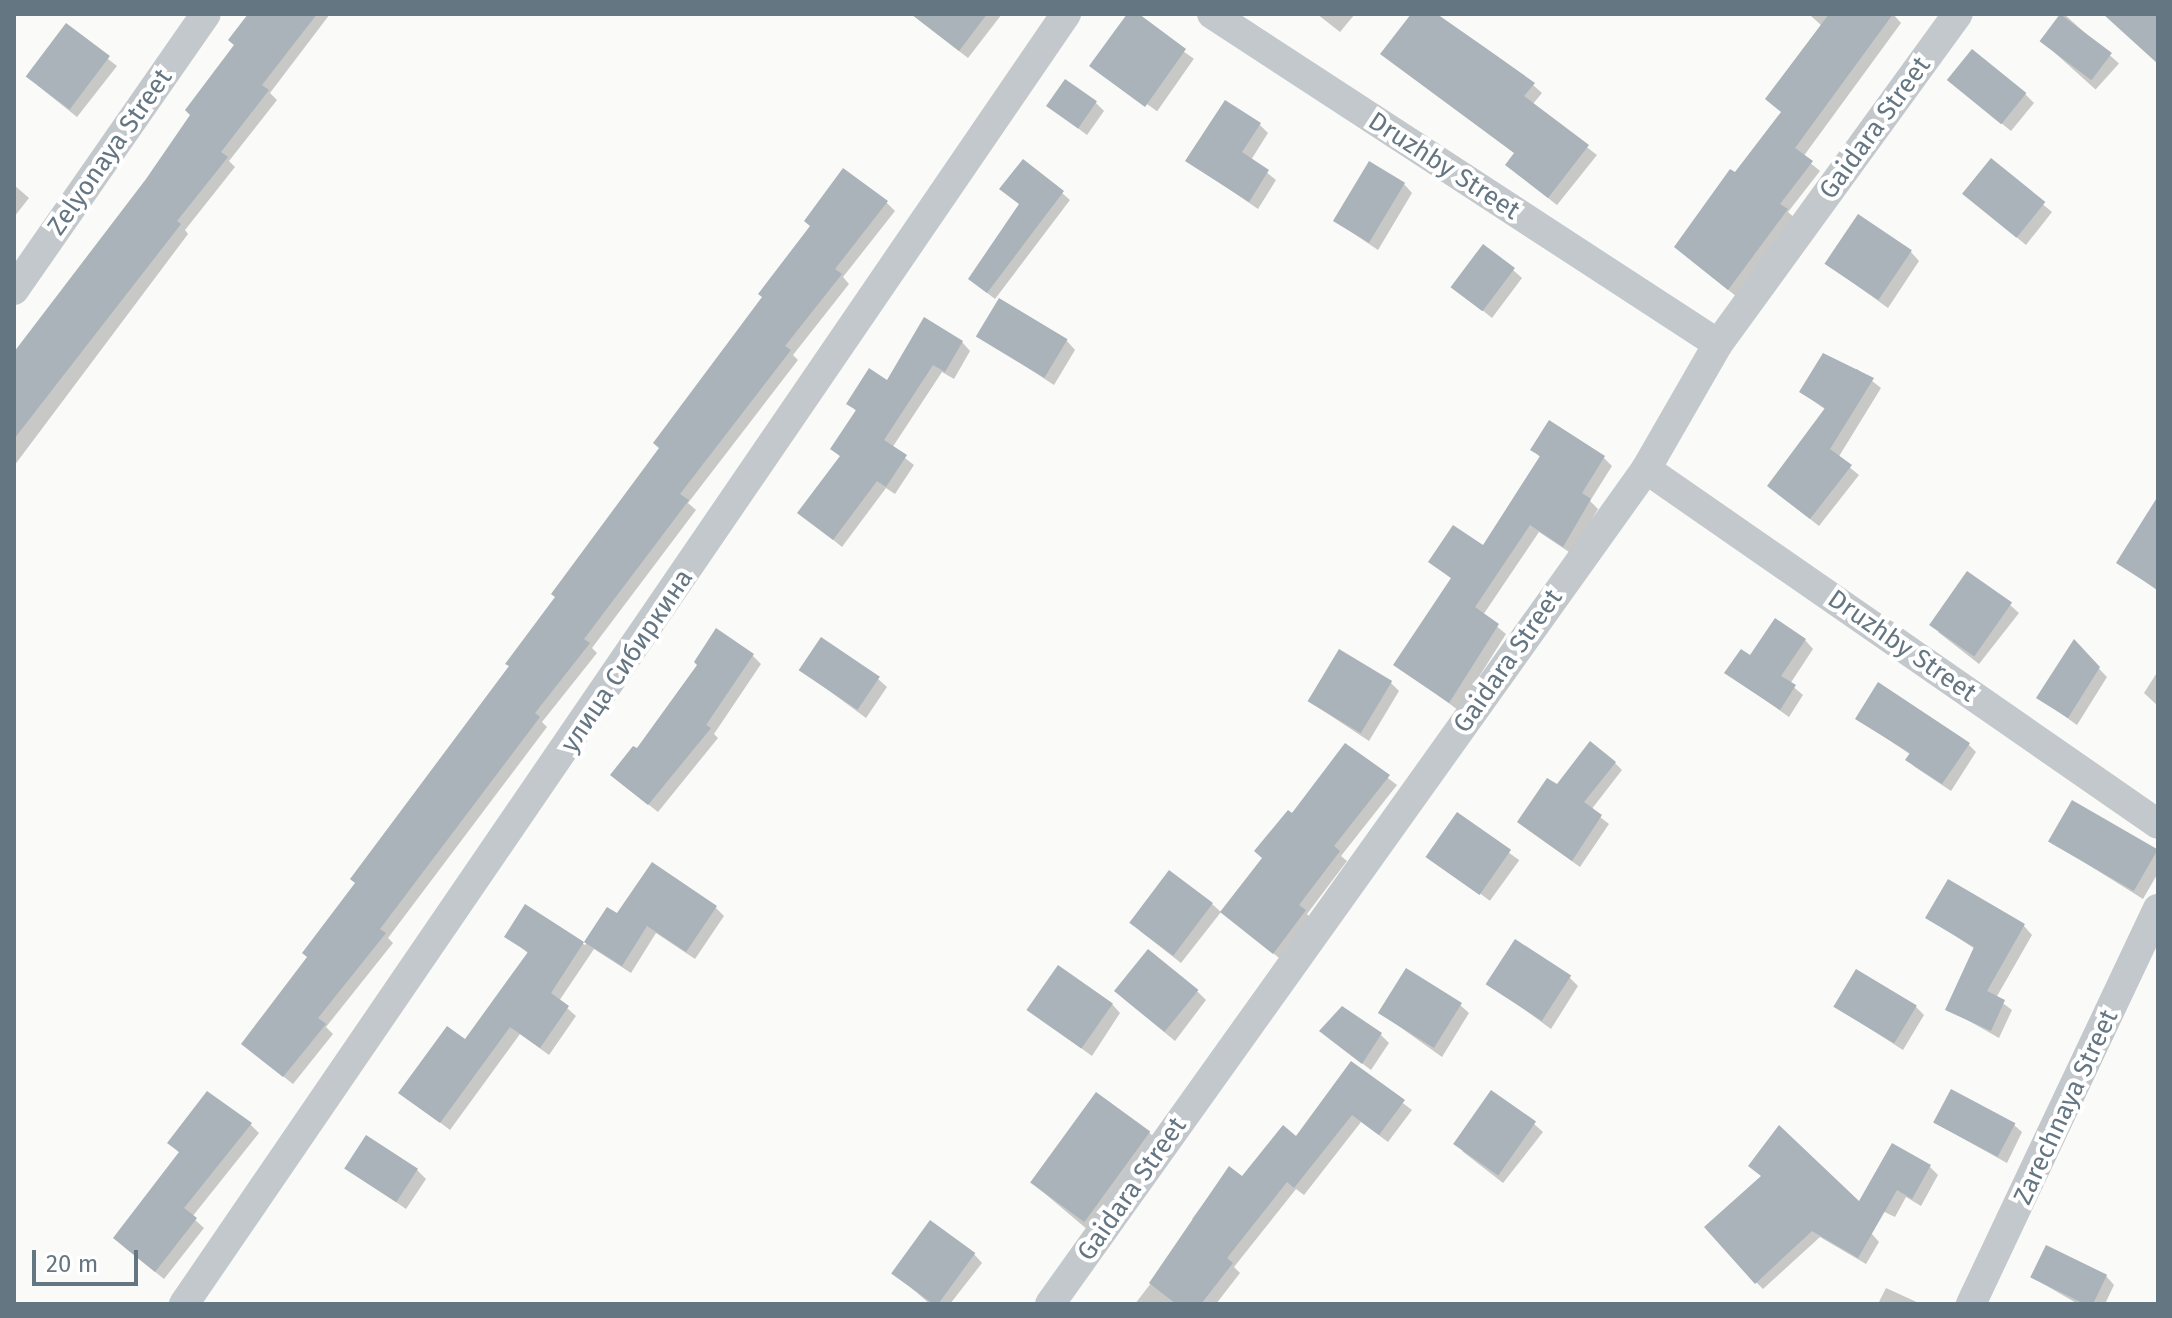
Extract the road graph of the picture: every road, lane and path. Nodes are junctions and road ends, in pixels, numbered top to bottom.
1 (206, 14) edge
2 (1066, 14) edge
3 (1212, 14) edge
4 (1958, 14) edge
5 (14, 290) edge
6 (1718, 344) junction
7 (1646, 469) junction
8 (2158, 824) edge
9 (2158, 909) edge
10 (184, 1304) edge
11 (1050, 1304) edge
12 (1971, 1304) edge

1 - 5 street, Zelyonaya Street
2 - 10 street, улица Сибиркина
3 - 6 street, Druzhby Street
4 - 6 street, Gaidara Street
6 - 7 street, Gaidara Street
7 - 8 street, Druzhby Street
7 - 11 street, Gaidara Street
9 - 12 street, Zarechnaya Street

